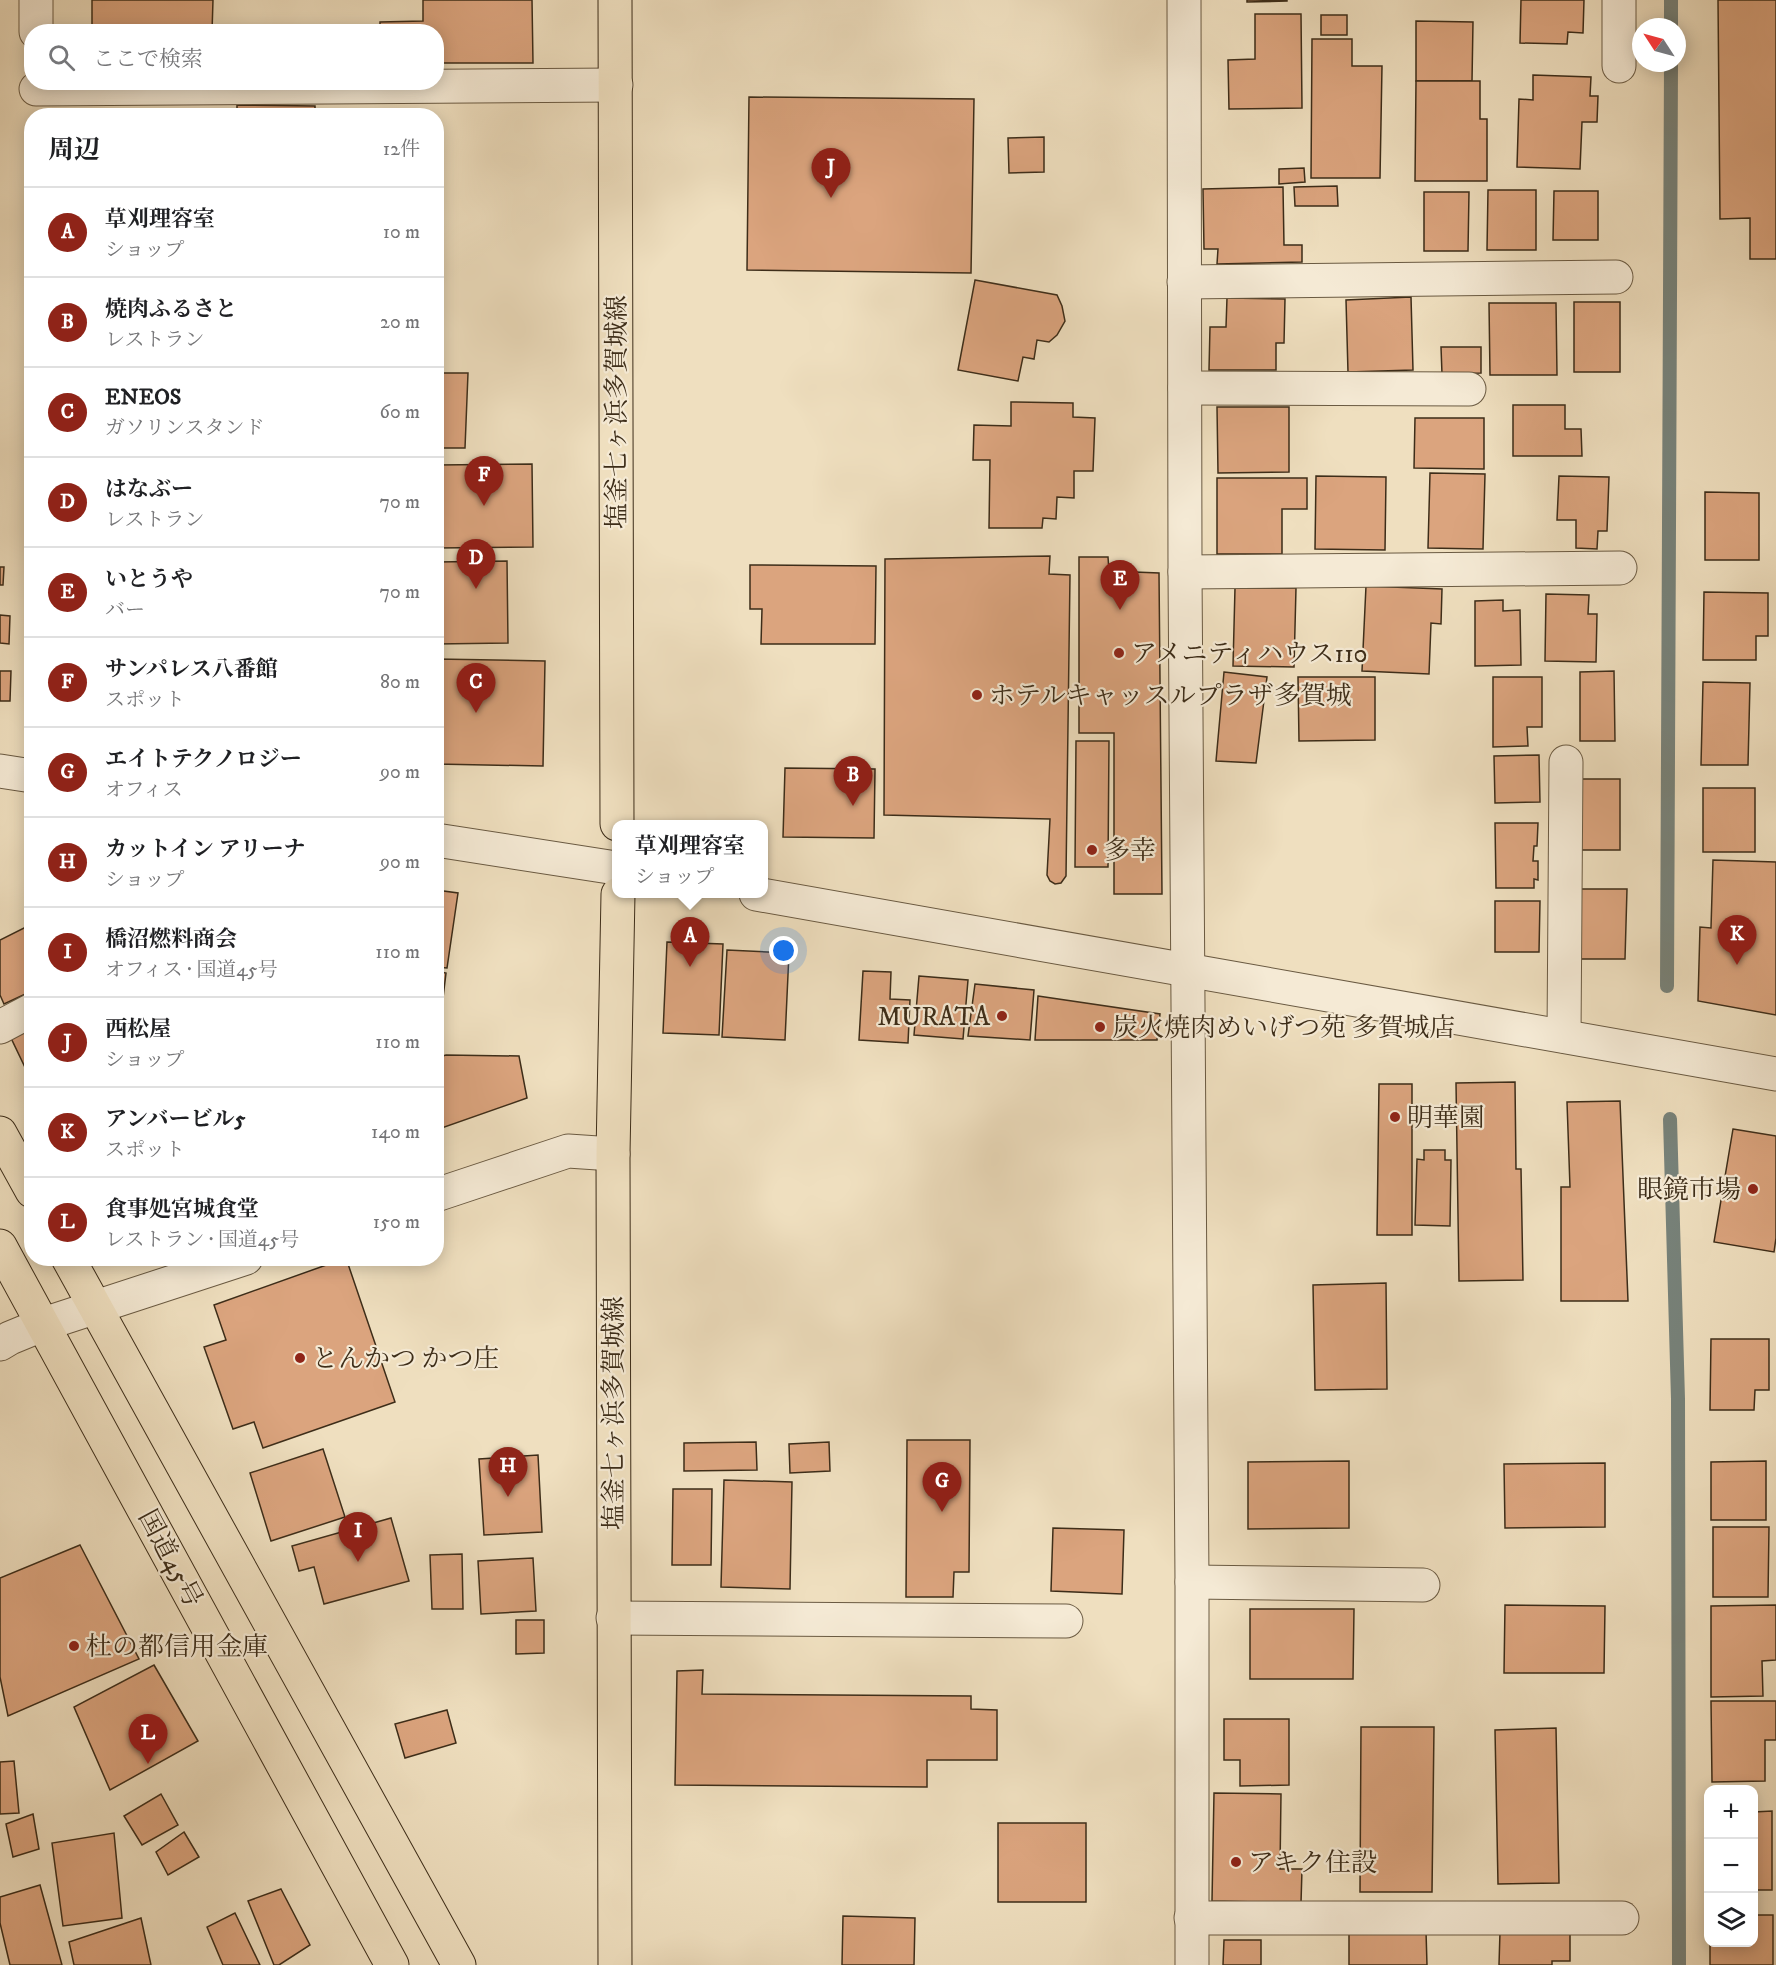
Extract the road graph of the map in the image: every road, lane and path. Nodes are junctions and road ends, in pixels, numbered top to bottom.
1 (36, 0) edge
2 (615, 0) edge
3 (1184, 0) edge
4 (1619, 0) edge
5 (36, 24) edge
6 (1619, 66) dead end
7 (616, 84) junction
8 (444, 88) edge
9 (326, 90) edge
10 (36, 96) edge
11 (1617, 277) dead end
12 (1184, 282) junction
13 (1185, 388) junction
14 (1469, 389) dead end
15 (1620, 568) dead end
16 (1185, 572) junction
17 (1566, 762) dead end
18 (0, 771) edge
19 (24, 775) edge
20 (617, 820) edge
21 (444, 841) edge
22 (612, 867) edge
23 (768, 896) edge
24 (618, 898) edge
25 (1187, 969) junction
26 (24, 1014) edge
27 (0, 1027) edge
28 (1564, 1036) junction
29 (1776, 1074) edge
30 (0, 1133) edge
31 (613, 1154) junction
32 (24, 1176) edge
33 (444, 1192) edge
34 (0, 1246) edge
35 (73, 1266) edge
36 (222, 1266) edge
37 (95, 1308) junction
38 (44, 1324) junction
39 (0, 1344) edge
40 (1192, 1582) junction
41 (1423, 1586) dead end
42 (613, 1618) junction
43 (1066, 1621) dead end
44 (1191, 1918) junction
45 (1622, 1918) dead end
46 (615, 1932) junction
47 (392, 1965) edge
48 (459, 1965) edge
49 (592, 1965) edge
50 (615, 1965) edge
51 (1192, 1965) edge

1 - 5 street
2 - 7 main road, 塩釜七ヶ浜多賀城線
3 - 12 street
4 - 6 street
7 - 8 street
7 - 20 main road, 塩釜七ヶ浜多賀城線
9 - 10 street
11 - 12 street
12 - 13 street
13 - 14 street
13 - 16 street
15 - 16 street
16 - 25 street
17 - 28 street
18 - 19 street
21 - 22 street
23 - 25 street
24 - 31 main road, 塩釜七ヶ浜多賀城線
25 - 28 street
25 - 40 street
26 - 27 street
28 - 29 street
30 - 32 main road
31 - 33 street
31 - 42 main road, 塩釜七ヶ浜多賀城線
34 - 38 main road, 国道45号
35 - 37 main road
36 - 37 street
37 - 38 street
37 - 48 main road
38 - 39 street
38 - 47 main road, 国道45号
40 - 41 street
40 - 44 street
42 - 43 street
42 - 46 main road, 塩釜七ヶ浜多賀城線
44 - 45 street
44 - 51 street
46 - 49 main road
46 - 50 main road, 塩釜七ヶ浜多賀城線

